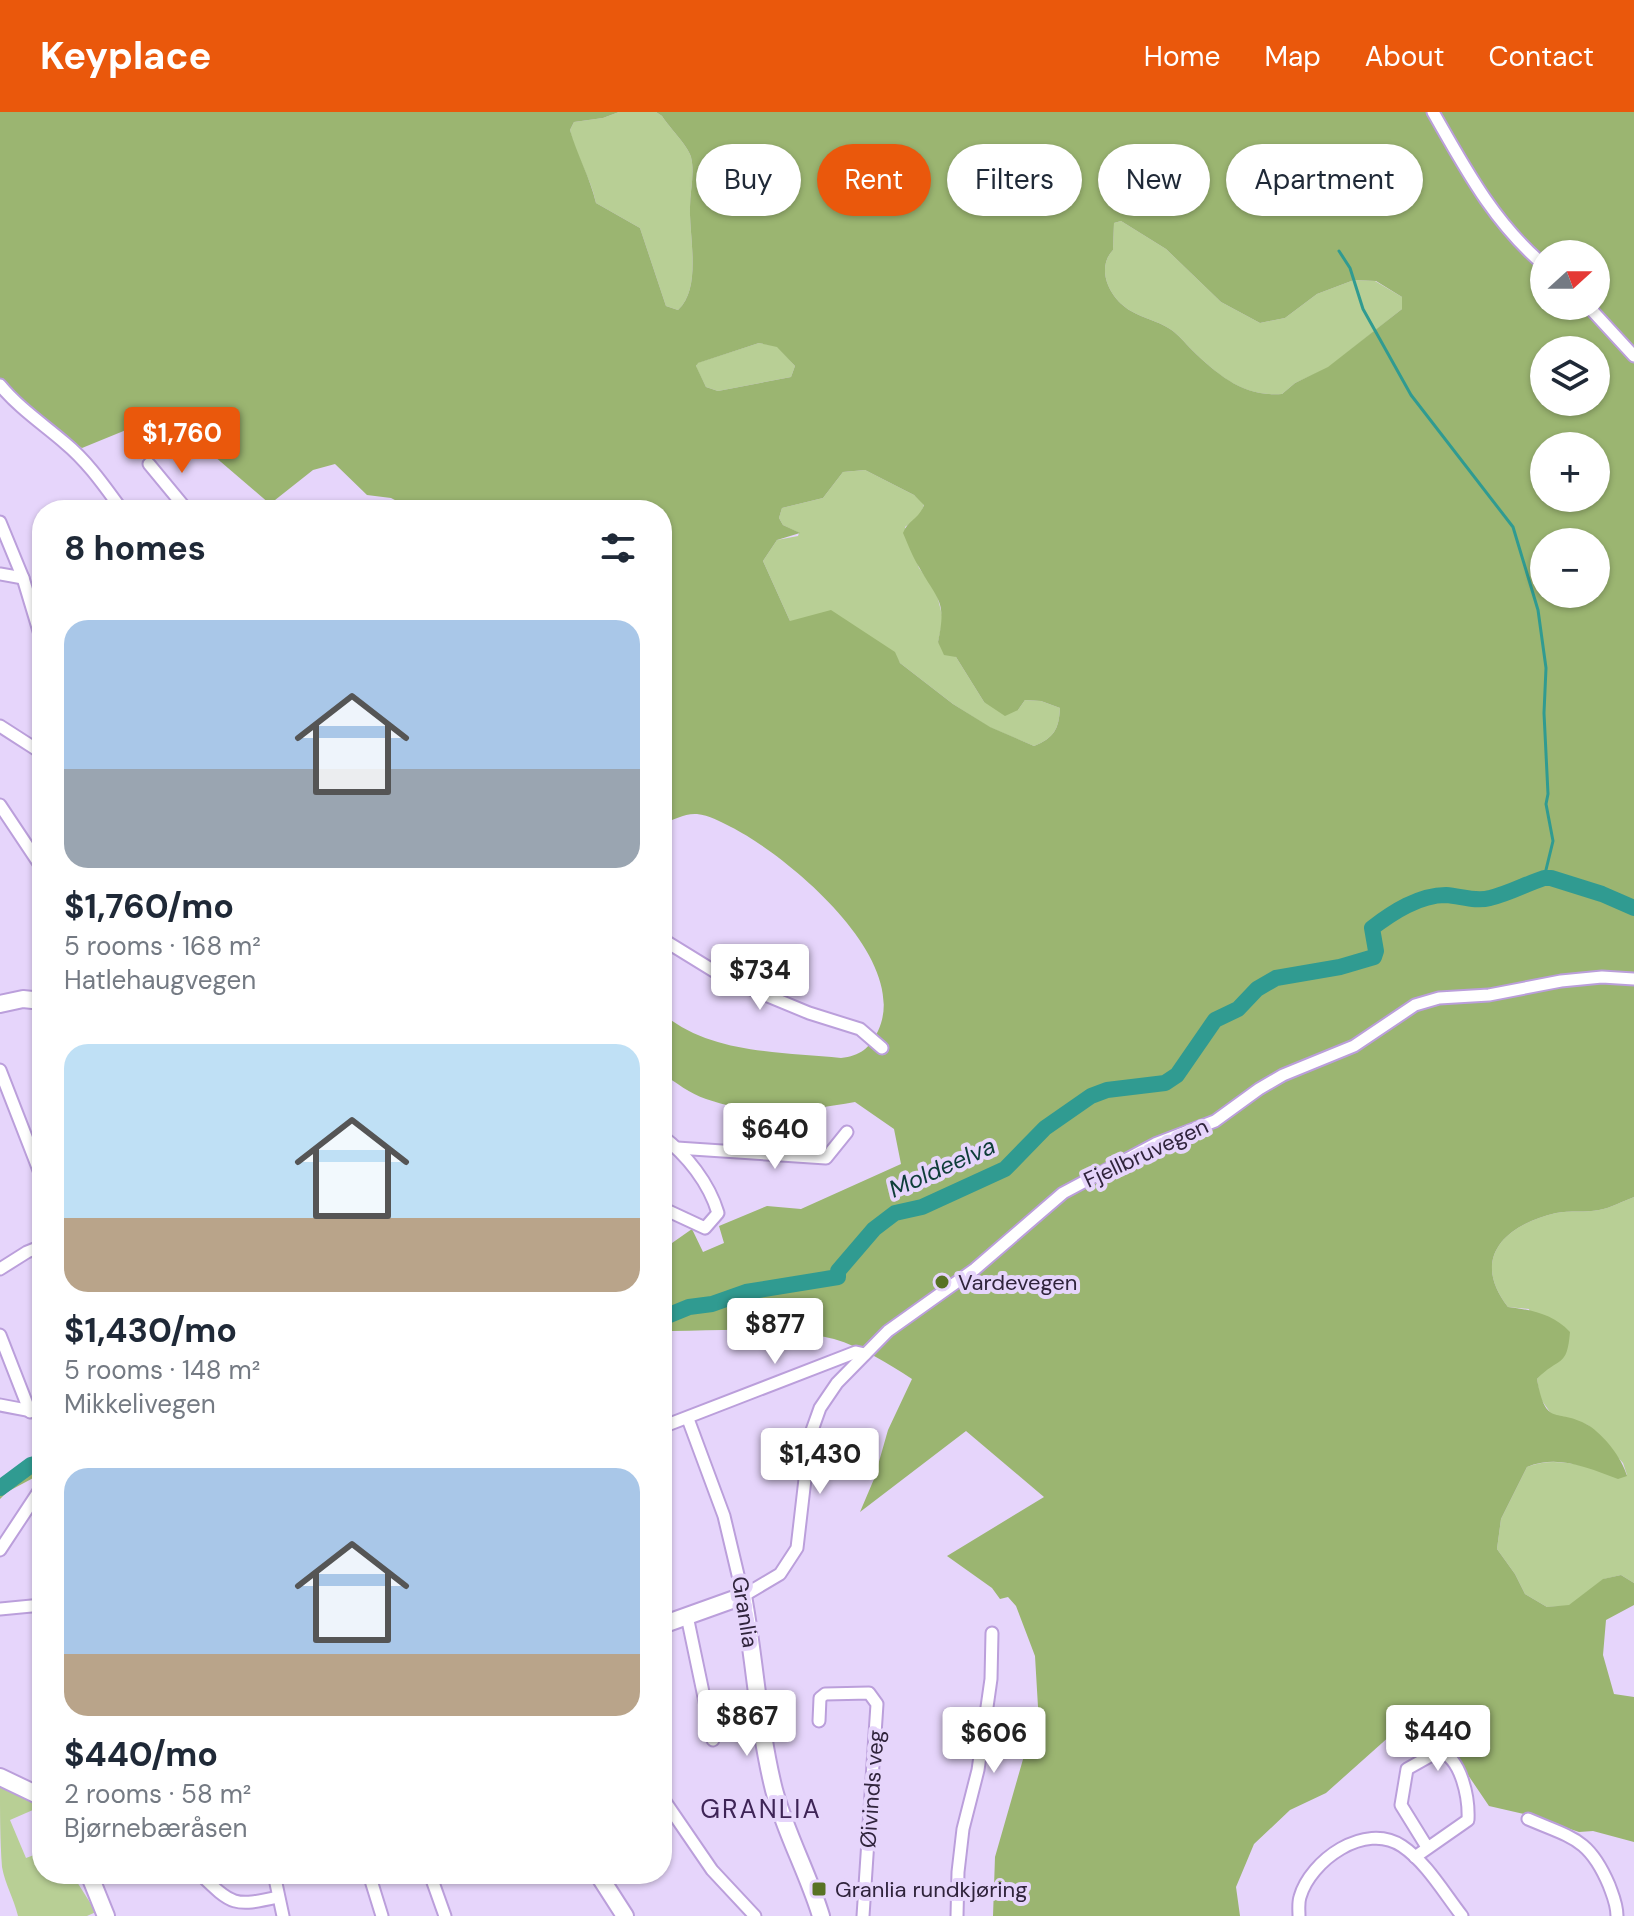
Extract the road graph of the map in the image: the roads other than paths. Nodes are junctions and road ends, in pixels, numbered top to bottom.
1 (1433, 112) edge
2 (1530, 254) edge
3 (1601, 320) edge
4 (1634, 356) edge
5 (0, 385) edge
6 (149, 464) dead end
7 (115, 500) edge
8 (179, 500) edge
9 (0, 522) edge
10 (0, 574) edge
11 (23, 578) junction
12 (32, 608) edge
13 (0, 726) edge
14 (32, 747) edge
15 (0, 805) edge
16 (32, 853) edge
17 (672, 945) edge
18 (1634, 979) edge
19 (32, 1000) edge
20 (0, 1004) edge
21 (882, 1048) dead end
22 (0, 1070) edge
23 (847, 1132) dead end
24 (672, 1144) edge
25 (677, 1148) junction
26 (32, 1152) edge
27 (672, 1213) edge
28 (32, 1250) edge
29 (0, 1269) edge
30 (0, 1335) edge
31 (865, 1354) junction
32 (32, 1403) edge
33 (0, 1405) edge
34 (32, 1411) edge
35 (688, 1419) junction
36 (672, 1424) edge
37 (32, 1502) edge
38 (0, 1550) edge
39 (743, 1596) junction
40 (32, 1606) edge
41 (0, 1609) edge
42 (687, 1616) junction
43 (672, 1621) edge
44 (992, 1633) dead end
45 (819, 1721) dead end
46 (713, 1740) dead end
47 (0, 1777) edge
48 (32, 1792) edge
49 (672, 1812) edge
50 (1528, 1819) dead end
51 (1427, 1847) junction
52 (1415, 1857) junction
53 (93, 1884) edge
54 (210, 1884) edge
55 (276, 1884) edge
56 (372, 1884) edge
57 (434, 1884) edge
58 (604, 1884) edge
59 (278, 1897) junction
60 (821, 1911) edge
61 (863, 1915) edge
62 (106, 1916) edge
63 (283, 1916) edge
64 (382, 1916) edge
65 (445, 1916) edge
66 (625, 1916) edge
67 (755, 1916) edge
68 (957, 1916) edge
69 (1299, 1916) edge
70 (1462, 1916) edge
71 (1617, 1916) edge

1 - 2 street
3 - 4 street
5 - 7 street
6 - 8 street
9 - 11 street
10 - 11 street
11 - 12 street
13 - 14 street
15 - 16 street
17 - 21 street
18 - 31 street, Fjellbruvegen
19 - 20 street
22 - 26 street
23 - 25 street
24 - 25 street
25 - 27 street
28 - 29 street
30 - 32 street
31 - 35 street, Fjellbruvegen
31 - 39 street
33 - 34 street
35 - 36 street, Fjellbruvegen
35 - 39 street, Granlia
37 - 38 street
39 - 42 street
39 - 60 street, Granlia
40 - 41 street
42 - 43 street
42 - 46 street
44 - 68 street
45 - 61 street, Øivinds veg
47 - 48 street
49 - 67 street
50 - 71 street
51 - 51 street
51 - 52 street
52 - 69 street
52 - 70 street
53 - 62 street
54 - 59 street
55 - 59 street
56 - 64 street
57 - 65 street
58 - 66 street
59 - 63 street

